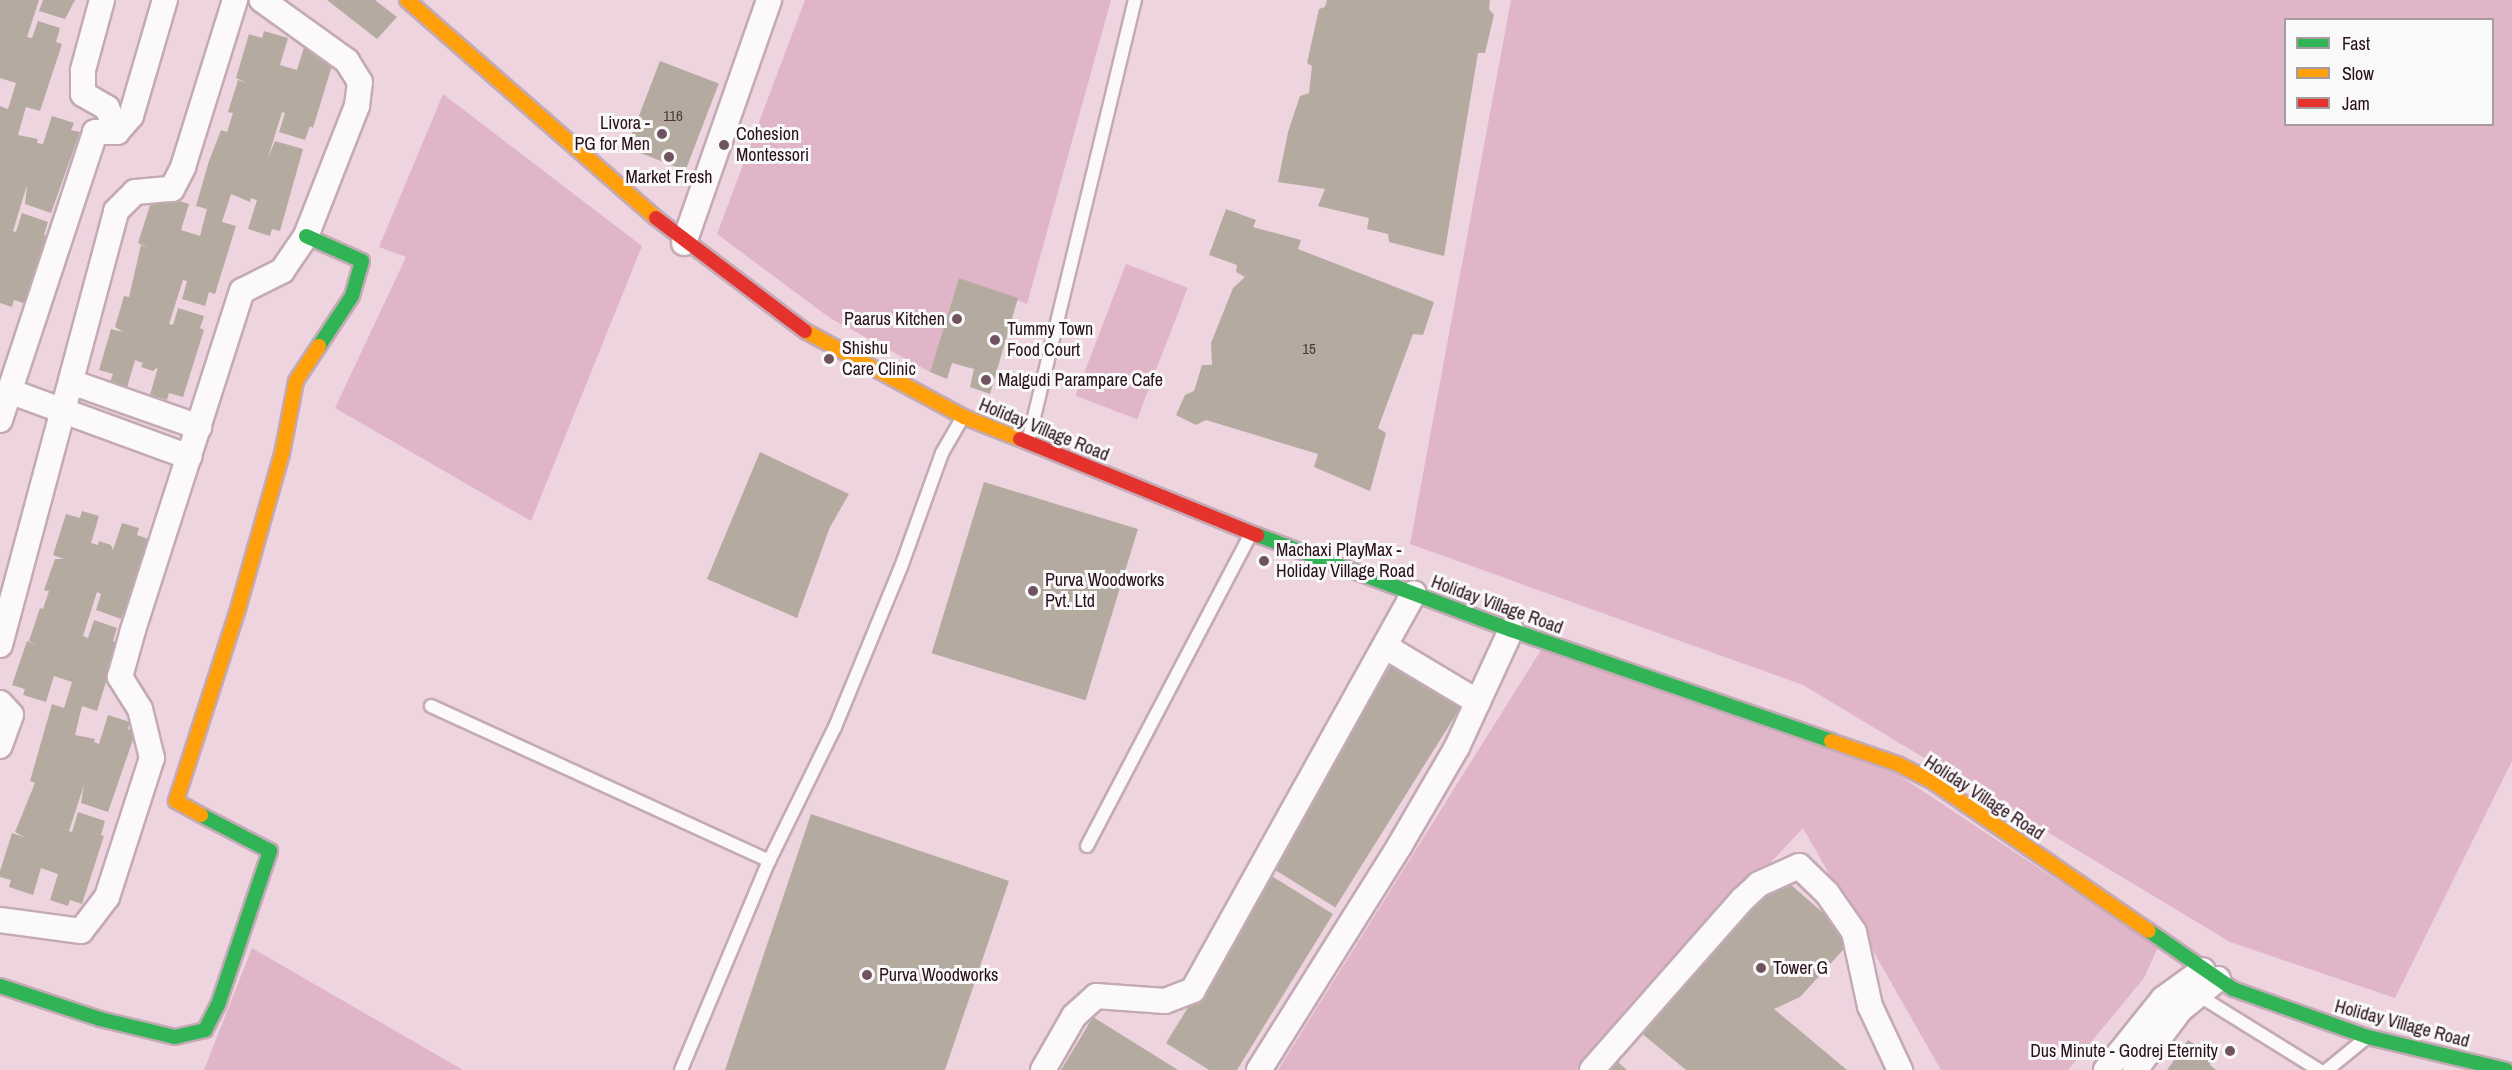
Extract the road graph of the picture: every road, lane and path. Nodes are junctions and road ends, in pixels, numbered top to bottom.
1 (102, 0) edge
2 (165, 0) edge
3 (235, 0) edge
4 (262, 0) edge
5 (407, 0) edge
6 (769, 0) edge
7 (1135, 0) edge
8 (117, 132) junction
9 (306, 236) junction
10 (684, 243) junction
11 (71, 382) junction
12 (9, 391) junction
13 (63, 411) junction
14 (964, 417) junction
15 (0, 420) edge
16 (198, 427) junction
17 (1028, 444) junction
18 (189, 457) junction
19 (1251, 533) junction
20 (1414, 593) junction
21 (1511, 630) junction
22 (0, 645) edge
23 (1386, 647) junction
24 (1478, 702) junction
25 (0, 703) edge
26 (430, 706) dead end
27 (0, 746) edge
28 (1087, 846) dead end
29 (769, 861) junction
30 (0, 920) edge
31 (2210, 974) junction
32 (0, 986) edge
33 (2198, 995) junction
34 (2368, 1037) junction
35 (681, 1070) edge
36 (1043, 1070) edge
37 (1259, 1070) edge
38 (1592, 1070) edge
39 (1900, 1070) edge
40 (2106, 1070) edge
41 (2135, 1070) edge
42 (2319, 1070) edge
43 (2327, 1070) edge
44 (2506, 1070) edge

1 - 8 street
2 - 8 street
3 - 11 street
4 - 9 street
5 - 10 street, Holiday Village Road
6 - 10 street
7 - 17 lane
8 - 12 street
9 - 16 street
9 - 32 street
10 - 14 street, Holiday Village Road
11 - 13 street
11 - 16 street
12 - 13 street
12 - 15 street
13 - 18 street
13 - 22 street
14 - 17 street, Holiday Village Road
14 - 29 lane
16 - 18 street
17 - 19 street, Holiday Village Road
18 - 30 street
19 - 20 street, Holiday Village Road
19 - 28 lane
20 - 21 street, Holiday Village Road
20 - 23 street
21 - 24 street
21 - 31 street, Holiday Village Road
23 - 24 street
23 - 36 street
24 - 37 street
25 - 27 street
26 - 29 lane
29 - 35 lane
31 - 33 street
31 - 34 street, Holiday Village Road
31 - 40 street
33 - 41 street
33 - 42 lane
34 - 43 lane
34 - 44 street, Holiday Village Road
38 - 39 street

